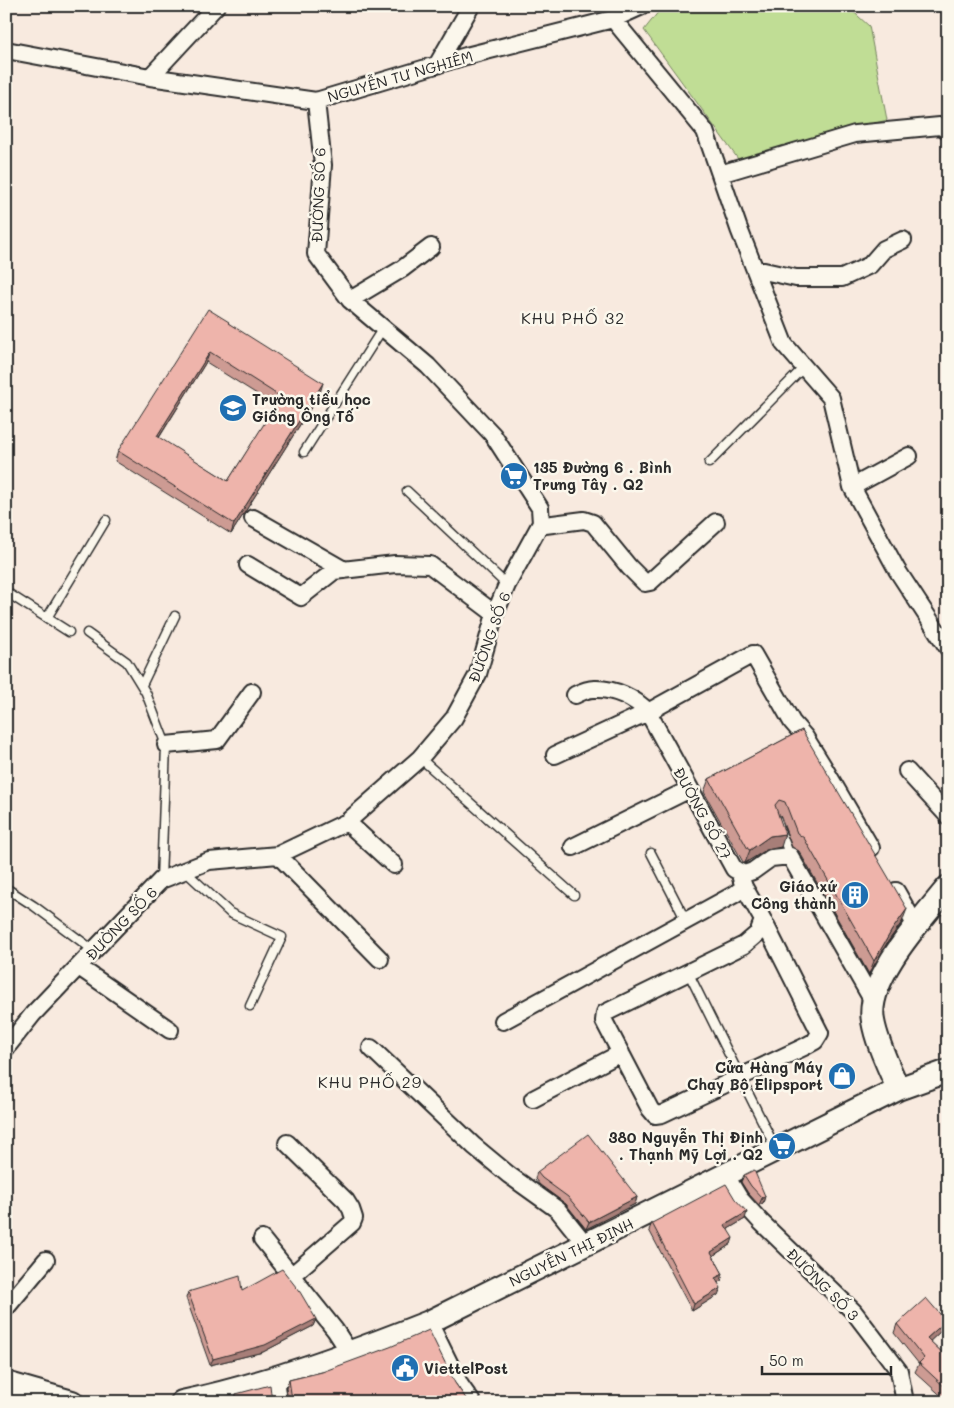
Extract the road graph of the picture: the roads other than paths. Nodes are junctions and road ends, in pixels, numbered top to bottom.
1 (216, 6) edge
2 (471, 6) edge
3 (642, 6) edge
4 (613, 19) junction
5 (6, 50) edge
6 (438, 65) junction
7 (150, 77) junction
8 (316, 101) junction
9 (948, 130) edge
10 (720, 174) junction
11 (903, 240) dead end
12 (431, 247) dead end
13 (754, 269) junction
14 (350, 300) junction
15 (383, 328) junction
16 (804, 367) junction
17 (304, 452) dead end
18 (909, 456) dead end
19 (709, 463) dead end
20 (852, 487) junction
21 (407, 491) dead end
22 (253, 518) dead end
23 (106, 520) dead end
24 (716, 522) dead end
25 (541, 523) junction
26 (248, 565) dead end
27 (344, 570) junction
28 (507, 586) junction
29 (6, 592) edge
30 (495, 614) junction
31 (175, 616) dead end
32 (47, 618) junction
33 (69, 632) dead end
34 (88, 633) dead end
35 (948, 648) edge
36 (142, 685) junction
37 (252, 692) dead end
38 (575, 695) dead end
39 (648, 712) junction
40 (166, 744) junction
41 (555, 755) dead end
42 (420, 758) junction
43 (907, 771) dead end
44 (690, 789) junction
45 (948, 816) edge
46 (776, 819) edge
47 (348, 822) junction
48 (573, 847) dead end
49 (651, 853) dead end
50 (278, 855) junction
51 (790, 856) junction
52 (877, 858) edge
53 (394, 865) dead end
54 (184, 871) junction
55 (887, 875) edge
56 (742, 879) junction
57 (161, 880) junction
58 (948, 887) edge
59 (6, 888) edge
60 (574, 895) dead end
61 (763, 920) junction
62 (686, 921) junction
63 (916, 926) junction
64 (93, 950) junction
65 (380, 959) dead end
66 (79, 967) junction
67 (688, 972) junction
68 (874, 1004) junction
69 (250, 1006) dead end
70 (504, 1021) dead end
71 (170, 1030) dead end
72 (6, 1048) edge
73 (371, 1048) dead end
74 (621, 1054) junction
75 (948, 1071) edge
76 (740, 1076) junction
77 (898, 1089) junction
78 (533, 1099) dead end
79 (287, 1143) dead end
80 (776, 1149) junction
81 (725, 1174) junction
82 (262, 1239) dead end
83 (586, 1245) junction
84 (46, 1260) dead end
85 (291, 1276) junction
86 (6, 1308) edge
87 (428, 1322) junction
88 (350, 1353) junction
89 (275, 1378) junction
90 (9, 1389) edge
91 (72, 1402) edge
92 (182, 1402) edge
93 (278, 1402) edge
94 (472, 1402) edge
95 (905, 1402) edge

1 - 7 street
2 - 6 street
3 - 4 street, NGUYỄN TƯ NGHIÊM
4 - 6 street, NGUYỄN TƯ NGHIÊM
4 - 10 street
5 - 7 street, NGUYỄN TƯ NGHIÊM
6 - 8 street, NGUYỄN TƯ NGHIÊM
7 - 8 street, NGUYỄN TƯ NGHIÊM
8 - 14 street, ĐƯỜNG SỐ 6
9 - 10 street
10 - 13 street
11 - 13 street
12 - 14 street
13 - 16 street
14 - 15 street, ĐƯỜNG SỐ 6
15 - 17 lane
15 - 25 street, ĐƯỜNG SỐ 6
16 - 19 lane
16 - 20 street
18 - 20 street
20 - 35 street
21 - 28 lane
22 - 27 street
23 - 32 lane
24 - 25 street
25 - 28 street, ĐƯỜNG SỐ 6
26 - 27 street
27 - 30 street
28 - 30 street, ĐƯỜNG SỐ 6
29 - 32 lane
30 - 42 street, ĐƯỜNG SỐ 6
31 - 36 lane
32 - 33 lane
34 - 36 lane
36 - 40 lane
37 - 40 street
38 - 39 street
39 - 41 street
39 - 44 street, ĐƯỜNG SỐ 27
39 - 52 street
40 - 57 lane
42 - 47 street, ĐƯỜNG SỐ 6
42 - 60 lane
43 - 45 street
44 - 48 street
44 - 56 street, ĐƯỜNG SỐ 27
46 - 51 lane
47 - 50 street, ĐƯỜNG SỐ 6
47 - 53 street
49 - 62 lane
50 - 54 street, ĐƯỜNG SỐ 6
50 - 65 street
51 - 56 street, ĐƯỜNG SỐ 27
51 - 68 street
54 - 57 street, ĐƯỜNG SỐ 6
54 - 69 lane
55 - 63 street
56 - 61 street
56 - 62 street
57 - 64 street, ĐƯỜNG SỐ 6
58 - 63 main road
59 - 64 lane
61 - 67 street
61 - 76 street
62 - 70 street
63 - 68 main road
64 - 66 street, ĐƯỜNG SỐ 6
66 - 71 street
66 - 72 street, ĐƯỜNG SỐ 6
67 - 74 street
67 - 76 lane
68 - 77 main road
73 - 83 street
74 - 76 street
74 - 78 street
75 - 77 main road, NGUYỄN THỊ ĐỊNH
76 - 80 lane
77 - 80 main road, NGUYỄN THỊ ĐỊNH
79 - 85 street
80 - 81 main road, NGUYỄN THỊ ĐỊNH
81 - 83 main road, NGUYỄN THỊ ĐỊNH
81 - 95 street, ĐƯỜNG SỐ 3
82 - 85 street
83 - 87 main road, NGUYỄN THỊ ĐỊNH
84 - 86 street
85 - 88 street
87 - 88 main road, NGUYỄN THỊ ĐỊNH
87 - 94 street
88 - 89 main road, NGUYỄN THỊ ĐỊNH
89 - 92 main road, NGUYỄN THỊ ĐỊNH
89 - 93 street
90 - 91 main road

